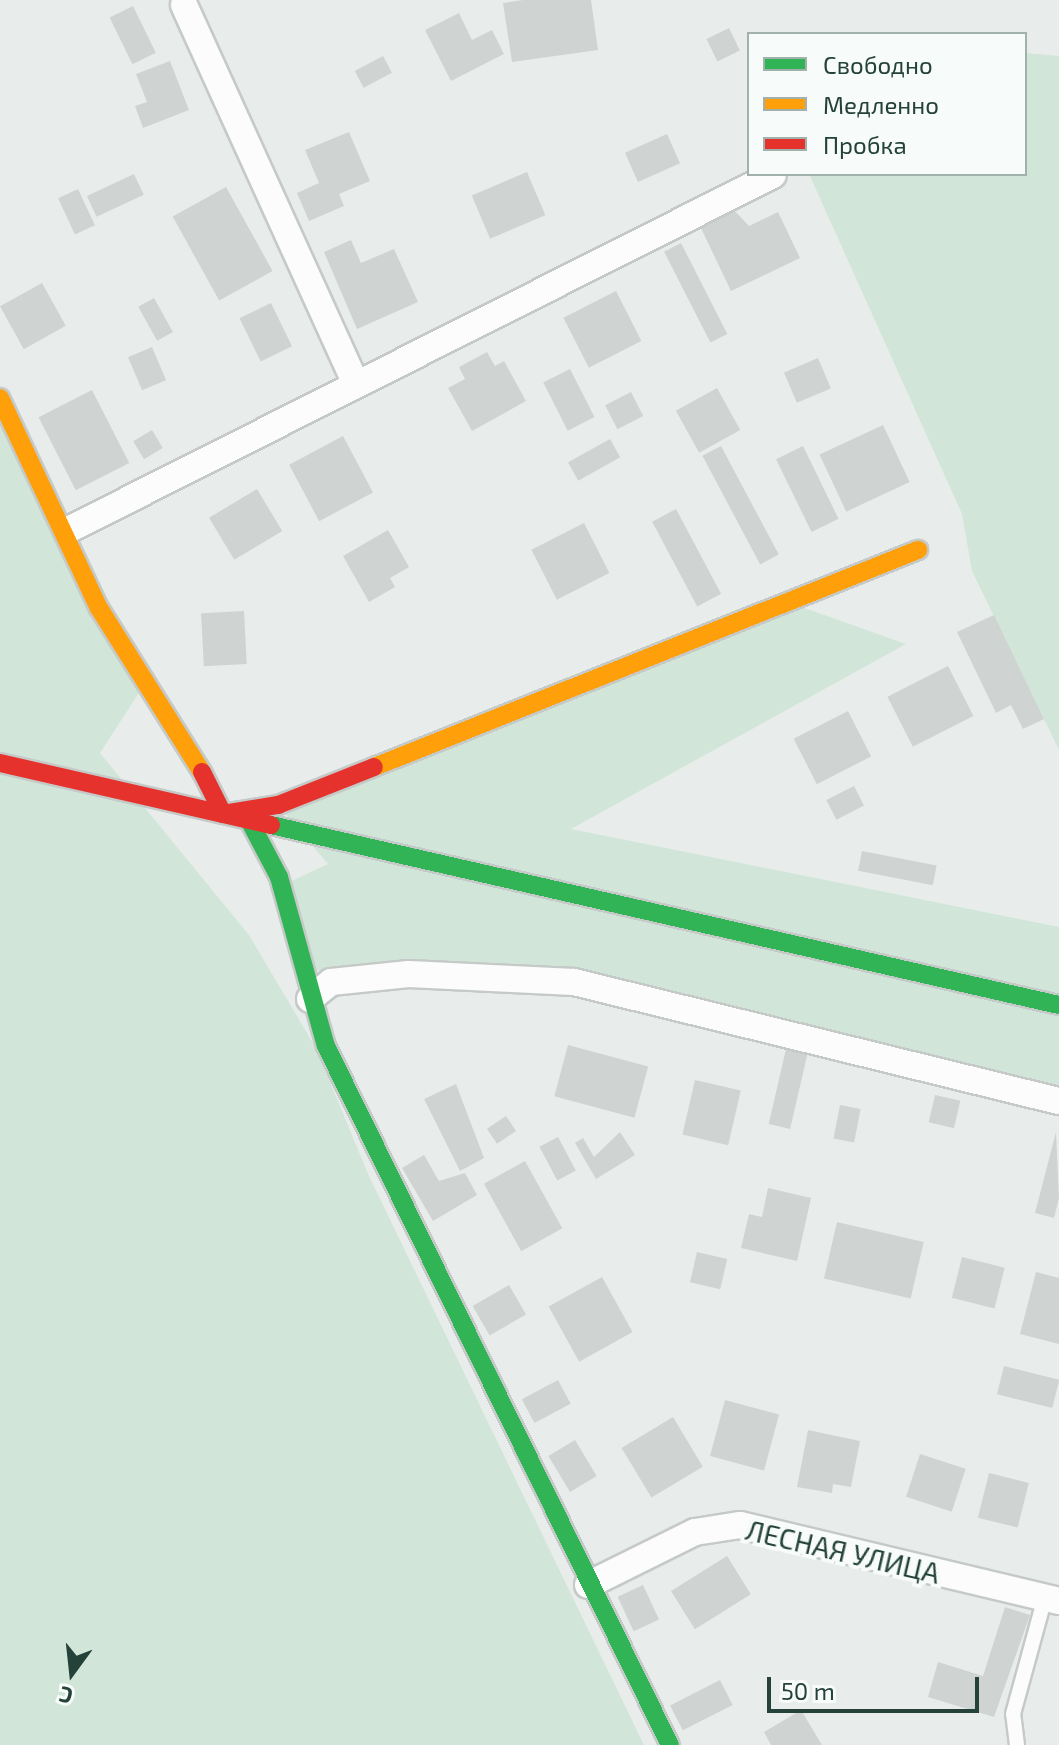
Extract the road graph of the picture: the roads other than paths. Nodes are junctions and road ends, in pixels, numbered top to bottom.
1 (184, 5) dead end
2 (771, 176) edge
3 (355, 382) junction
4 (0, 398) edge
5 (68, 530) junction
6 (918, 550) dead end
7 (0, 763) edge
8 (223, 814) junction
9 (250, 822) junction
10 (310, 999) junction
11 (1059, 1005) edge
12 (1059, 1101) edge
13 (588, 1585) junction
14 (1052, 1599) edge
15 (670, 1745) edge
16 (1017, 1745) edge

1 - 3 street
2 - 3 street
3 - 5 street
4 - 5 street
5 - 8 street
6 - 8 street
7 - 8 street
8 - 9 street
9 - 10 street
9 - 11 street
10 - 12 street
10 - 13 street
13 - 14 street, ЛЕСНАЯ УЛИЦА
13 - 15 street
14 - 16 lane

